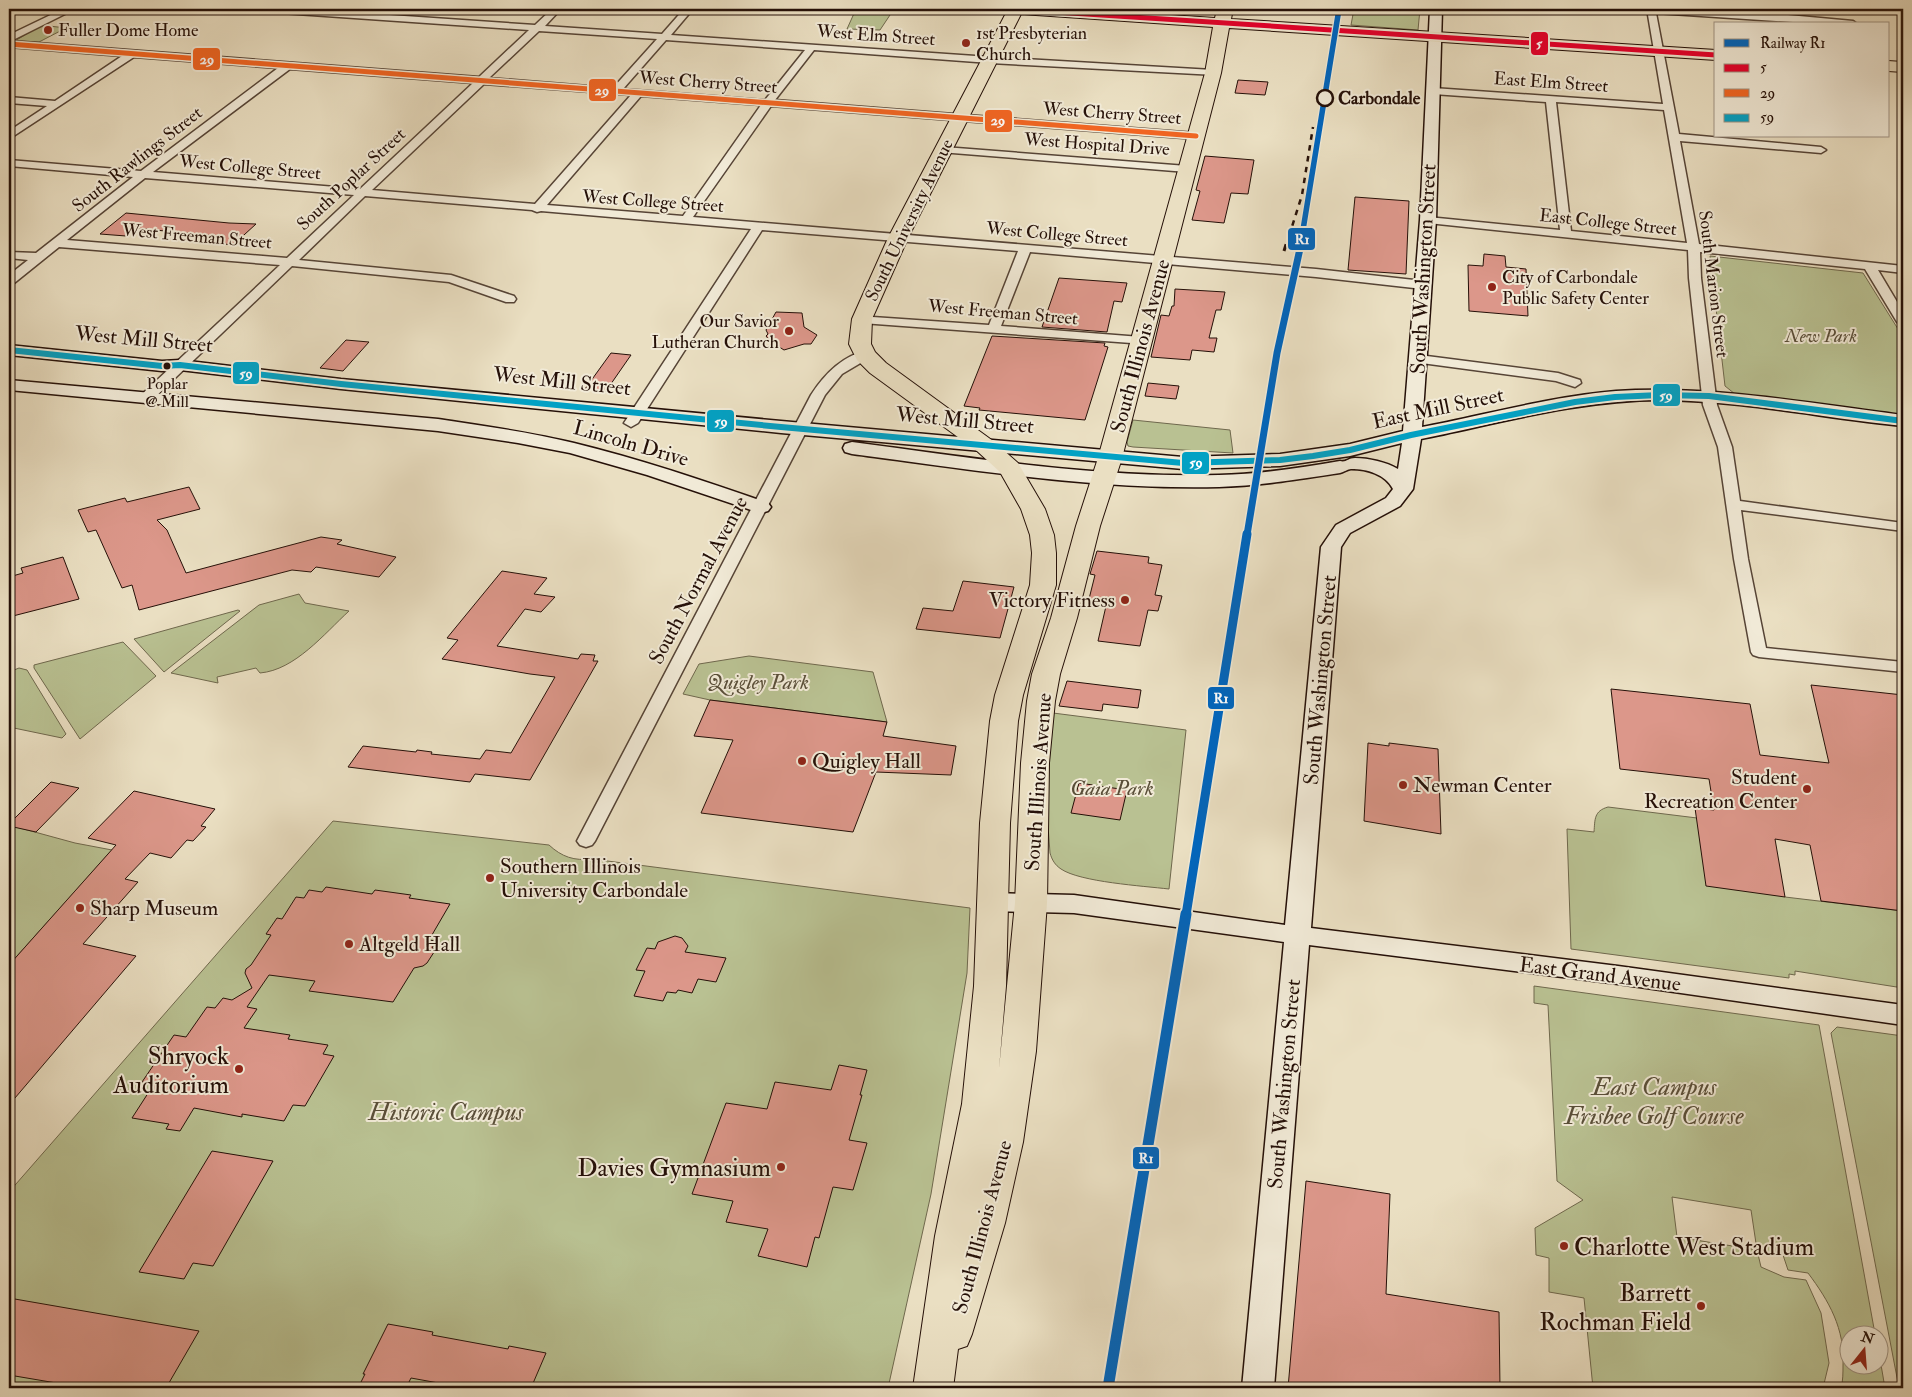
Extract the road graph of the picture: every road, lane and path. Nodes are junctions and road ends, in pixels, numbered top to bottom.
1 (70, 9) edge
2 (268, 9) edge
3 (557, 9) edge
4 (689, 9) edge
5 (1008, 9) edge
6 (1016, 9) edge
7 (1436, 9) edge
8 (1652, 9) edge
9 (1783, 13) edge
10 (1223, 16) edge
11 (1840, 22) edge
12 (537, 28) junction
13 (664, 36) junction
14 (1434, 36) junction
15 (9, 39) edge
16 (9, 44) edge
17 (812, 47) junction
18 (1660, 51) junction
19 (131, 54) junction
20 (1714, 55) edge
21 (990, 60) junction
22 (287, 66) junction
23 (1890, 66) edge
24 (1903, 67) edge
25 (1213, 73) junction
26 (480, 81) junction
27 (1433, 91) junction
28 (615, 92) junction
29 (638, 93) junction
30 (1551, 99) junction
31 (9, 100) edge
32 (768, 103) junction
33 (56, 104) junction
34 (1668, 107) junction
35 (960, 117) junction
36 (9, 136) edge
37 (1196, 136) junction
38 (1673, 137) junction
39 (944, 150) junction
40 (1821, 150) dead end
41 (9, 163) edge
42 (1188, 169) junction
43 (142, 176) junction
44 (362, 194) junction
45 (537, 209) junction
46 (1428, 220) junction
47 (685, 221) junction
48 (758, 226) junction
49 (1566, 235) junction
50 (898, 238) junction
51 (57, 243) junction
52 (1025, 249) junction
53 (1694, 249) junction
54 (9, 254) edge
55 (38, 257) junction
56 (1163, 260) junction
57 (290, 262) junction
58 (1869, 265) junction
59 (1903, 269) edge
60 (9, 281) edge
61 (1423, 285) junction
62 (510, 299) dead end
63 (862, 318) junction
64 (1903, 322) edge
65 (994, 329) junction
66 (1142, 341) junction
67 (9, 350) edge
68 (865, 355) junction
69 (9, 359) edge
70 (1419, 359) junction
71 (175, 370) junction
72 (1575, 383) dead end
73 (9, 385) edge
74 (145, 398) junction
75 (1710, 400) junction
76 (1414, 408) junction
77 (634, 418) junction
78 (1903, 421) edge
79 (1457, 426) junction
80 (797, 435) junction
81 (1411, 443) junction
82 (985, 446) junction
83 (1353, 464) junction
84 (1108, 467) junction
85 (1010, 468) junction
86 (1403, 489) junction
87 (1734, 505) junction
88 (761, 507) junction
89 (1903, 528) edge
90 (1903, 667) edge
91 (586, 841) dead end
92 (992, 902) junction
93 (1031, 903) junction
94 (1297, 936) junction
95 (1903, 1015) edge
96 (935, 1388) edge
97 (1258, 1388) edge

1 - 15 street
2 - 12 street, West Elm Street
3 - 12 street, South Poplar Street
4 - 13 street
5 - 6 highway
6 - 10 highway
6 - 21 highway, South University Avenue
7 - 14 main road, South Washington Street
8 - 9 street
8 - 18 street, South Marion Street
9 - 11 street
10 - 14 highway
10 - 25 highway, South Illinois Avenue
12 - 13 street, West Elm Street
12 - 26 street, South Poplar Street
13 - 17 street, West Elm Street
13 - 28 street
14 - 18 highway
14 - 27 main road, South Washington Street
16 - 19 street, West Cherry Street
17 - 21 street, West Elm Street
17 - 32 street
18 - 20 highway
18 - 34 street, South Marion Street
19 - 22 street, West Cherry Street
19 - 33 street
21 - 25 street, West Elm Street
21 - 35 highway, South University Avenue
22 - 26 street, West Cherry Street
22 - 43 street, South Rawlings Street
23 - 24 highway
25 - 37 highway, South Illinois Avenue
26 - 28 street, West Cherry Street
26 - 44 street, South Poplar Street
27 - 30 street, East Elm Street
27 - 46 main road, South Washington Street
28 - 29 street, West Cherry Street
29 - 32 street, West Cherry Street
29 - 45 street
30 - 34 street, East Elm Street
30 - 49 street
31 - 33 street
32 - 35 street, West Cherry Street
32 - 47 street
33 - 36 street
34 - 38 street, South Marion Street
35 - 37 street, West Cherry Street
35 - 39 highway, South University Avenue
37 - 42 highway, South Illinois Avenue
38 - 40 street
38 - 53 street, South Marion Street
39 - 42 street, West Hospital Drive
39 - 50 highway, South University Avenue
41 - 43 street, West College Street
42 - 56 highway, South Illinois Avenue
43 - 44 street, West College Street
43 - 51 street, South Rawlings Street
44 - 45 street, West College Street
44 - 57 street, South Poplar Street
45 - 47 street, West College Street
46 - 49 street, East College Street
46 - 61 main road, South Washington Street
47 - 48 street, West College Street
48 - 50 street, West College Street
48 - 77 street
49 - 53 street, East College Street
50 - 52 street, West College Street
50 - 63 highway, South University Avenue
51 - 55 street, South Rawlings Street
51 - 57 street, West Freeman Street
52 - 56 street, West College Street
52 - 65 street
53 - 58 street, East College Street
53 - 75 street, South Marion Street
54 - 55 street
55 - 60 street, South Rawlings Street
56 - 61 street, West College Street
56 - 66 highway, South Illinois Avenue
57 - 62 street, West Freeman Street
57 - 71 street, South Poplar Street
58 - 59 street, East College Street
58 - 64 street
61 - 70 main road, South Washington Street
63 - 65 street, West Freeman Street
63 - 68 highway, South University Avenue
65 - 66 street, West Freeman Street
66 - 84 highway, South Illinois Avenue
67 - 71 main road, West Mill Street
68 - 80 street, South Normal Avenue
68 - 82 highway, South Illinois Avenue
69 - 71 main road, West Mill Street
70 - 72 street
70 - 76 main road, South Washington Street
71 - 74 street
71 - 77 main road, West Mill Street
73 - 74 main road, Lincoln Drive
74 - 88 main road, Lincoln Drive
75 - 78 main road, East Mill Street
75 - 79 main road, East Mill Street
75 - 81 main road, East Mill Street
75 - 87 street, South Marion Street
76 - 79 main road
76 - 81 main road, South Washington Street
77 - 80 main road, West Mill Street
79 - 81 main road, East Mill Street
80 - 82 main road, West Mill Street
80 - 85 main road, West Mill Street
80 - 88 street, South Normal Avenue
81 - 83 main road, East Mill Street
81 - 84 main road, East Mill Street
81 - 86 main road, South Washington Street
82 - 84 main road, West Mill Street
82 - 85 highway, South Illinois Avenue
83 - 84 main road, East Mill Street
83 - 86 main road
84 - 85 main road, West Mill Street
84 - 93 highway, South Illinois Avenue
85 - 92 highway, South Illinois Avenue
86 - 94 main road, South Washington Street
87 - 89 street
87 - 90 street, South Marion Street
88 - 91 street, South Normal Avenue
92 - 93 main road, East Grand Avenue
92 - 96 highway, South Illinois Avenue
93 - 94 main road, East Grand Avenue
93 - 96 highway, South Illinois Avenue
94 - 95 main road, East Grand Avenue
94 - 97 main road, South Washington Street

